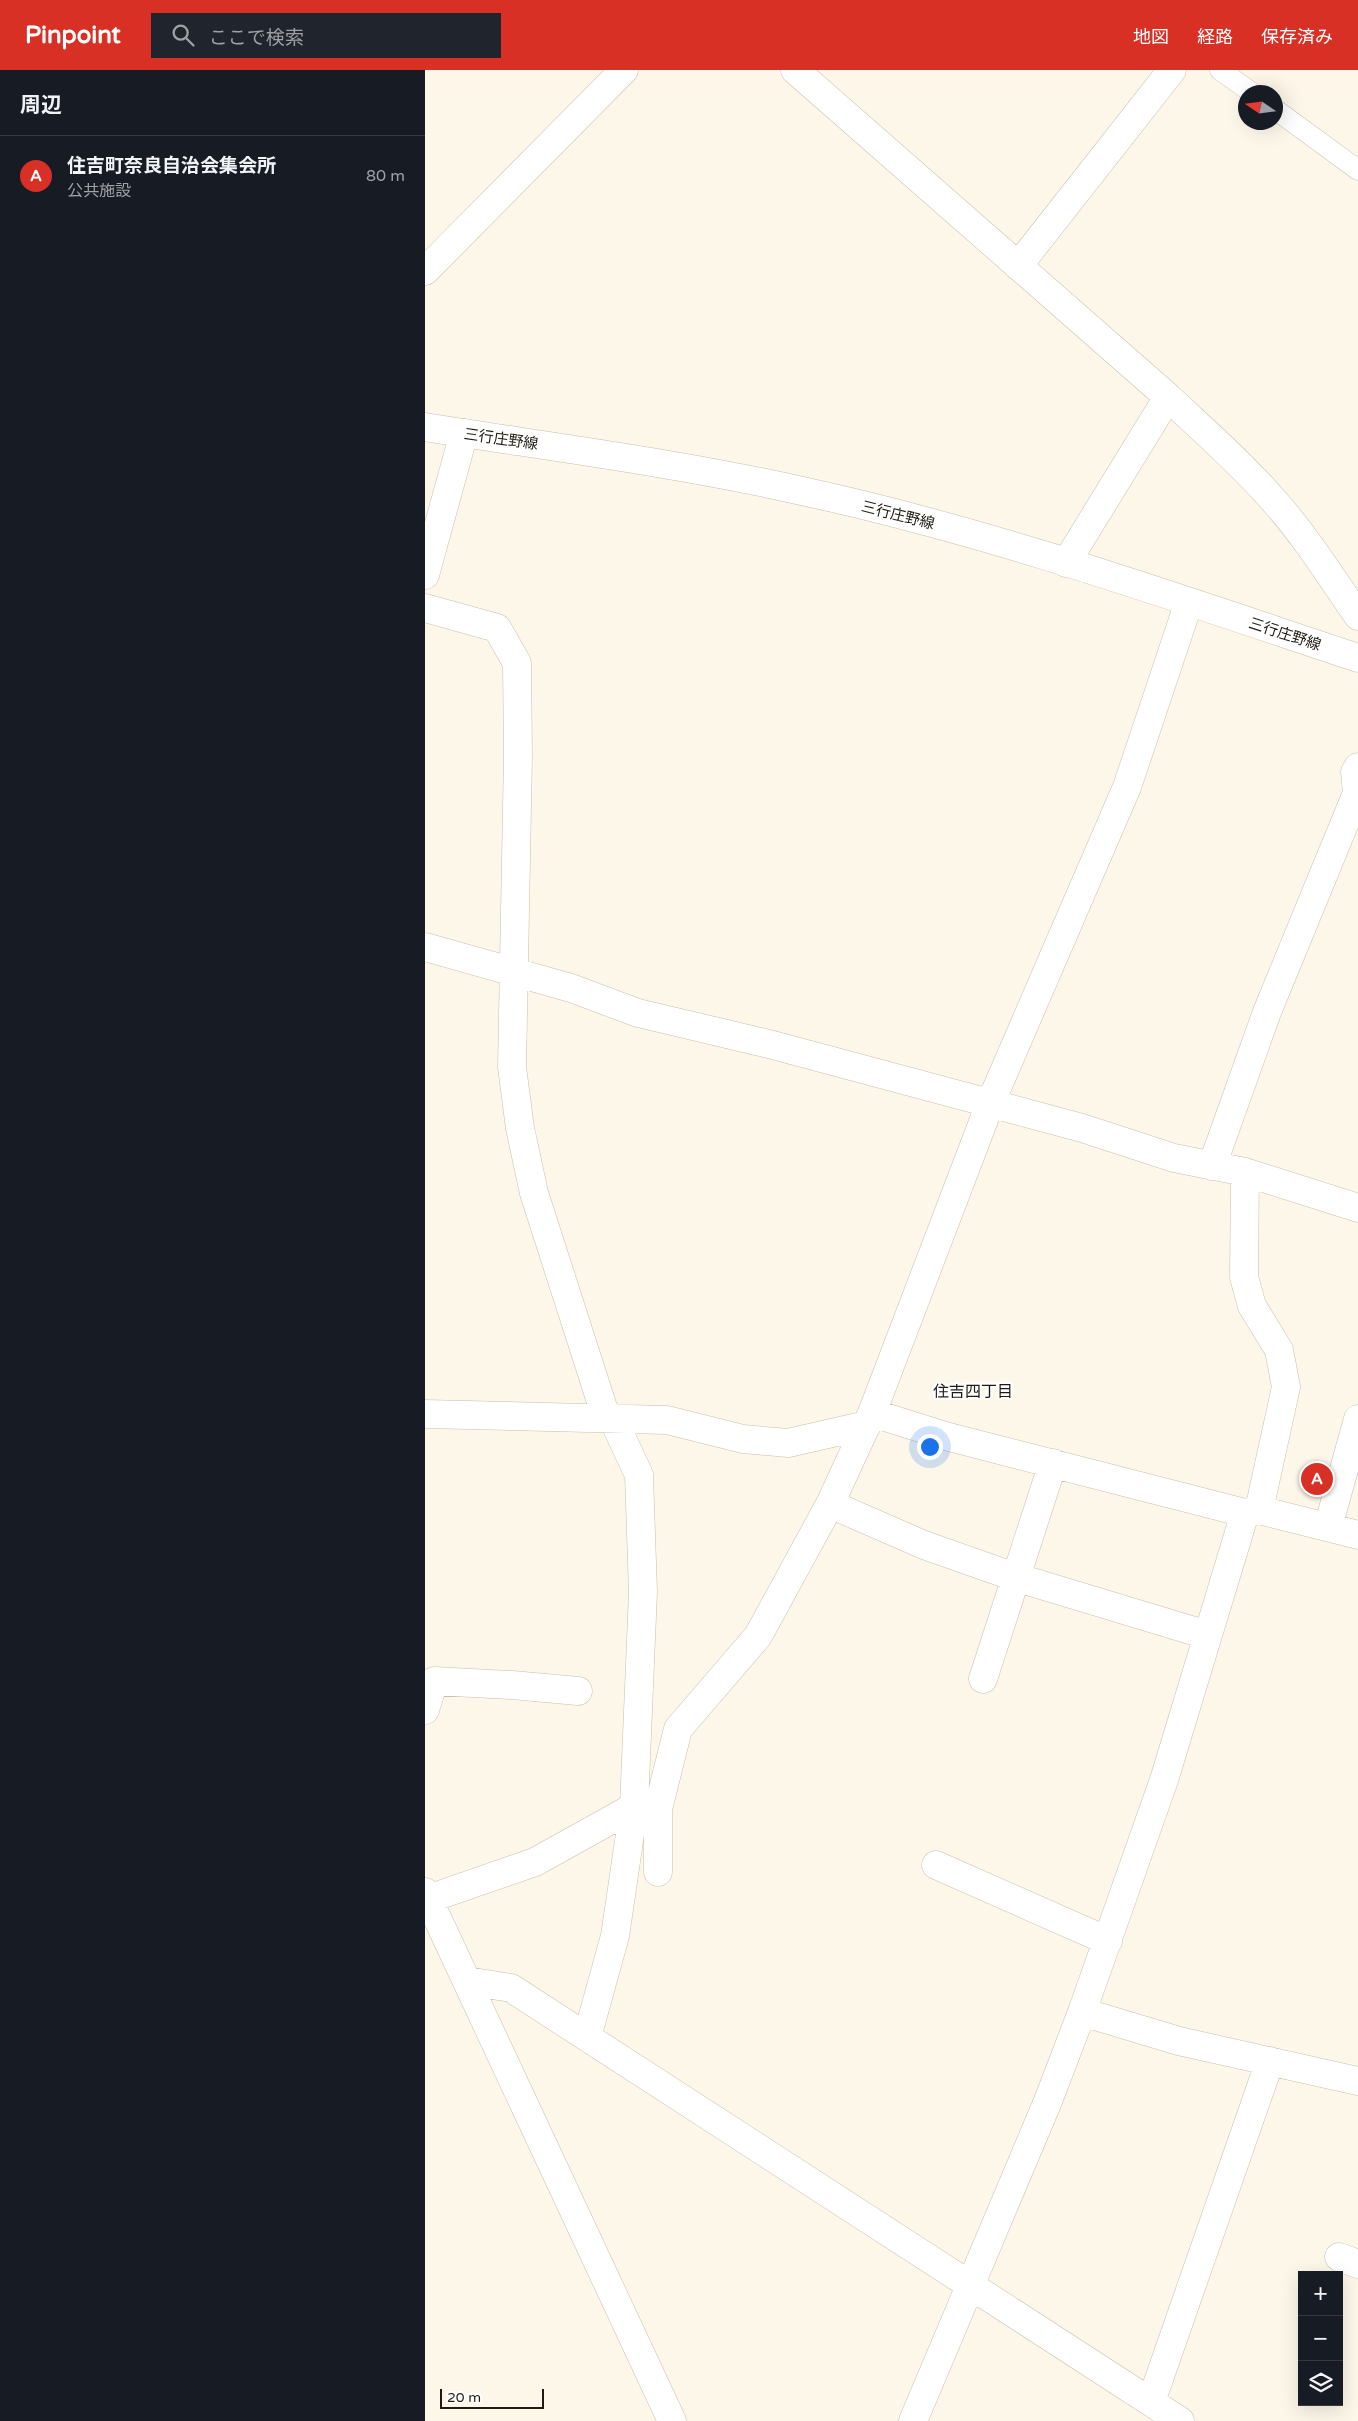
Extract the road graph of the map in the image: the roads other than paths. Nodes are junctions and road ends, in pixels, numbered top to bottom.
1 (624, 70) edge
2 (795, 70) edge
3 (1172, 70) edge
4 (1219, 70) edge
5 (1241, 85) edge
6 (1283, 116) edge
7 (1358, 170) edge
8 (1018, 266) junction
9 (425, 271) edge
10 (1168, 398) junction
11 (425, 428) edge
12 (463, 433) junction
13 (1066, 563) junction
14 (425, 575) edge
15 (1189, 602) junction
16 (425, 608) edge
17 (1356, 609) edge
18 (1358, 658) edge
19 (1358, 767) edge
20 (425, 947) edge
21 (515, 972) junction
22 (991, 1104) junction
23 (1212, 1166) junction
24 (1245, 1172) junction
25 (1358, 1208) edge
26 (425, 1414) edge
27 (609, 1417) junction
28 (870, 1419) junction
29 (1358, 1419) edge
30 (1053, 1463) junction
31 (830, 1504) junction
32 (1252, 1511) junction
33 (1328, 1527) junction
34 (1358, 1535) edge
35 (1015, 1577) junction
36 (1207, 1635) junction
37 (983, 1680) dead end
38 (578, 1691) dead end
39 (425, 1710) edge
40 (646, 1808) junction
41 (936, 1865) dead end
42 (658, 1872) dead end
43 (427, 1896) edge
44 (1108, 1941) junction
45 (467, 1981) junction
46 (1082, 2012) junction
47 (587, 2037) junction
48 (1270, 2062) junction
49 (1358, 2081) edge
50 (970, 2285) junction
51 (1151, 2402) junction
52 (672, 2421) edge
53 (913, 2421) edge
54 (1180, 2421) edge

1 - 9 street
2 - 8 street
3 - 8 street
4 - 5 lane
6 - 7 lane
8 - 10 street
10 - 13 street
10 - 17 street
11 - 12 street, 三行庄野線
12 - 13 street, 三行庄野線
12 - 14 street
13 - 15 street, 三行庄野線
15 - 18 street, 三行庄野線
15 - 22 street
16 - 21 street
19 - 23 street
20 - 21 street
21 - 22 street
21 - 27 street
22 - 23 street
22 - 28 street
23 - 24 street
24 - 25 street
24 - 32 street
26 - 27 street
27 - 28 street
27 - 40 street
28 - 30 street
28 - 31 street
29 - 33 street
30 - 32 street
30 - 35 street
31 - 35 street
31 - 40 street
32 - 33 street
32 - 36 street
33 - 34 street
35 - 36 street
35 - 37 street
36 - 44 street
38 - 39 street
40 - 42 street
40 - 43 street
40 - 47 street
41 - 44 street
43 - 45 street
44 - 46 street
45 - 47 street
45 - 52 street
46 - 48 street
46 - 50 street
47 - 50 street
48 - 49 street
48 - 51 street
50 - 51 street
50 - 53 street
51 - 54 street

